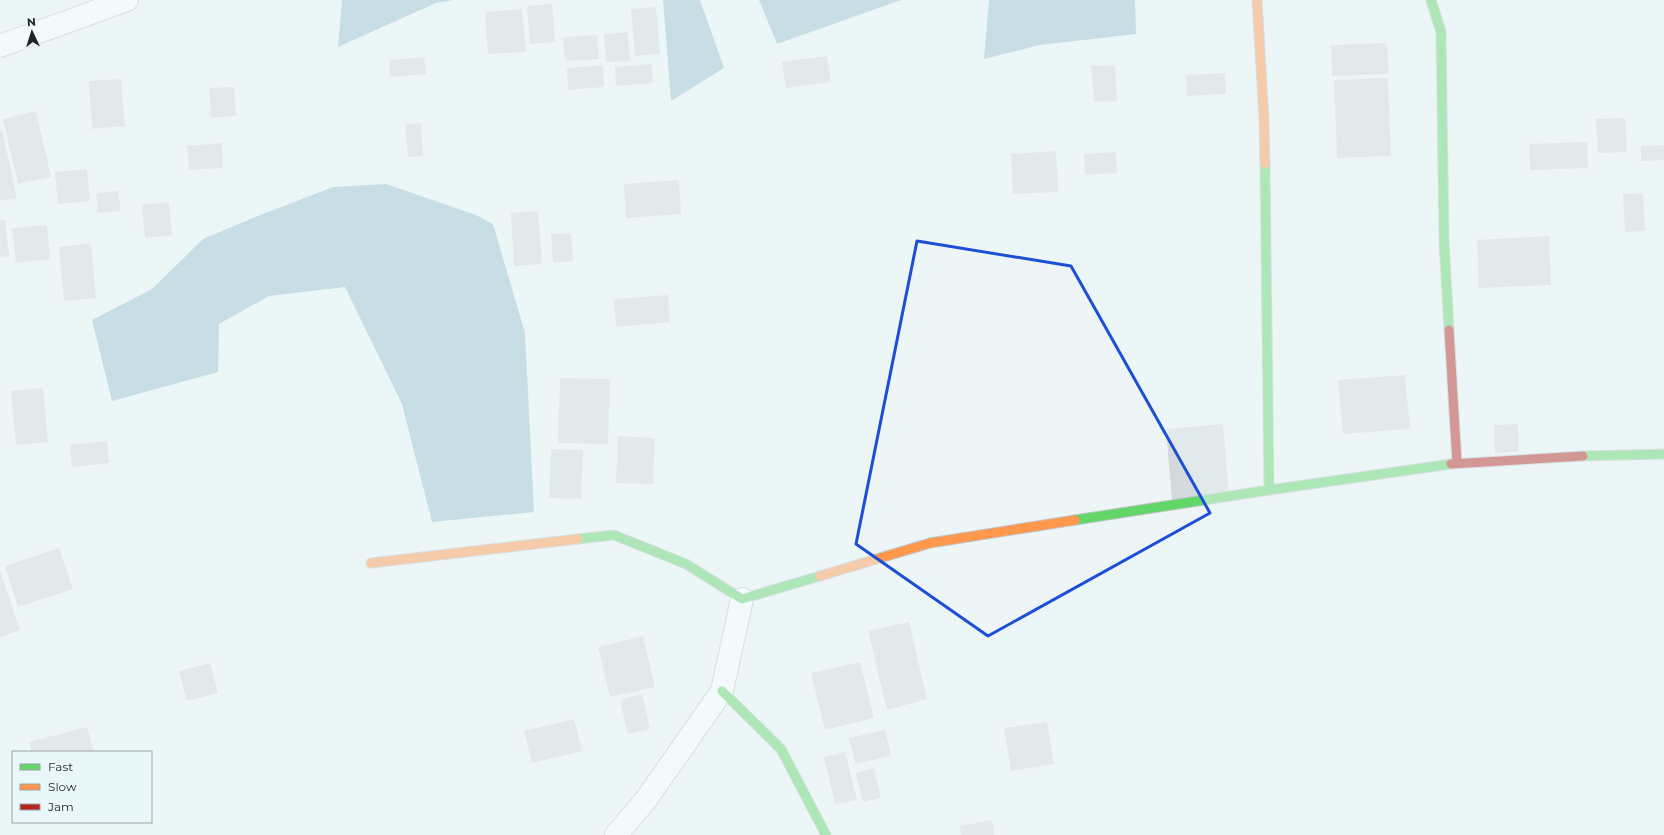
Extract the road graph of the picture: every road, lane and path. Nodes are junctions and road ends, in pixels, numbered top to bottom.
1 (127, 0) edge
2 (1257, 0) edge
3 (1431, 0) edge
4 (0, 46) edge
5 (1664, 454) edge
6 (1458, 463) junction
7 (1269, 490) junction
8 (371, 563) dead end
9 (742, 599) junction
10 (722, 691) junction
11 (616, 835) edge
12 (826, 835) edge

1 - 4 street
2 - 7 street
3 - 6 street
5 - 6 street
6 - 7 street
7 - 9 street
8 - 9 street
9 - 10 street
10 - 11 street
10 - 12 street

